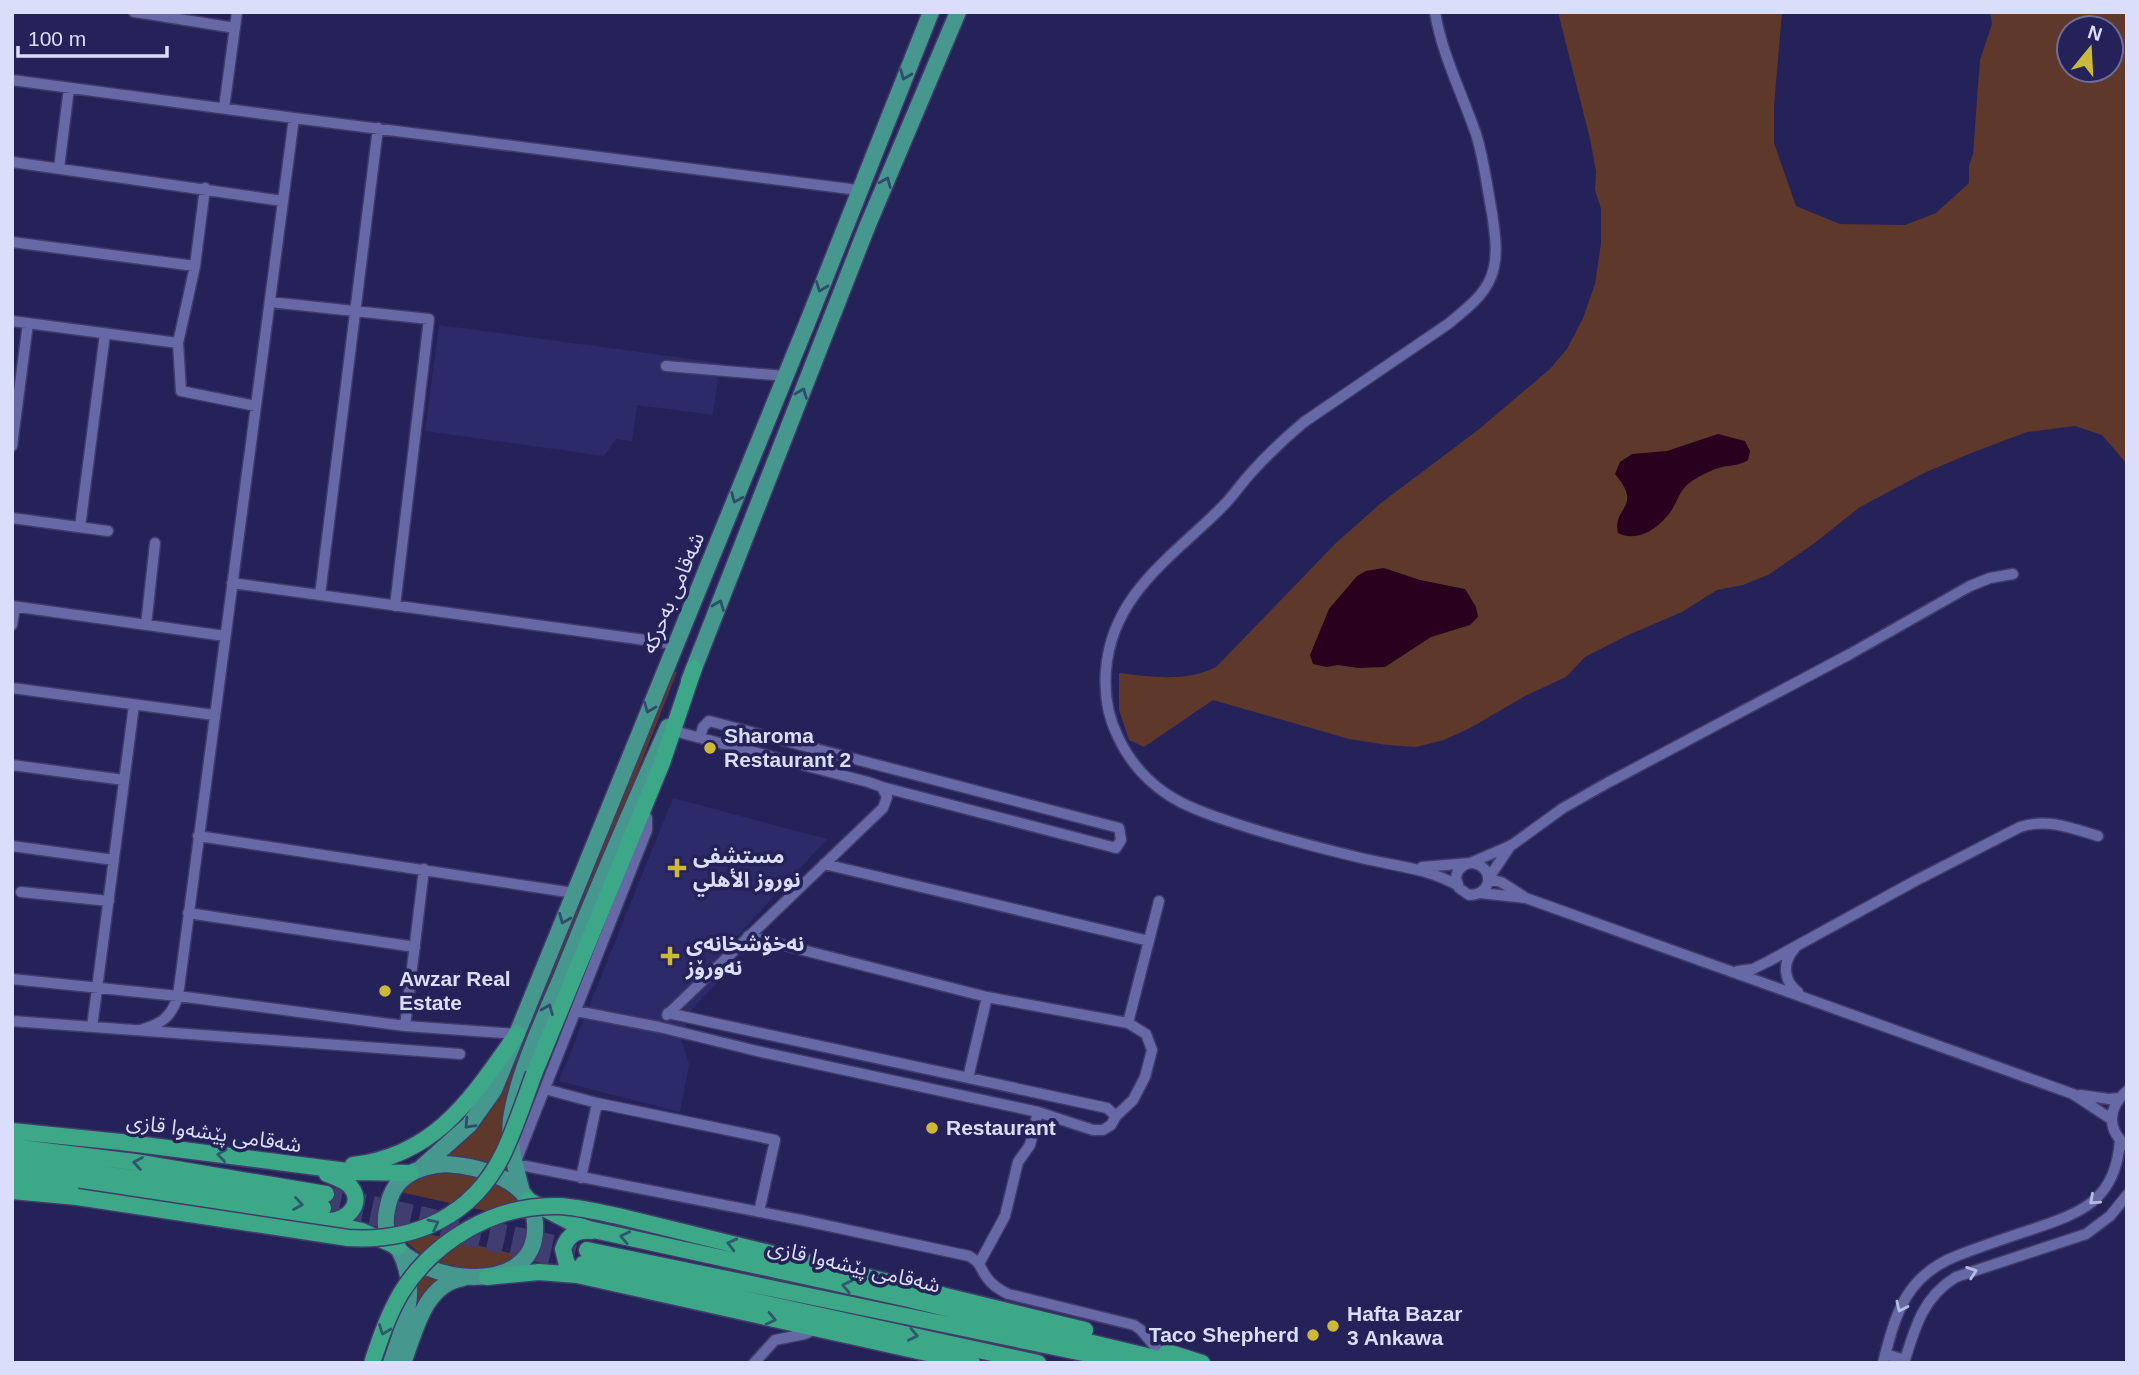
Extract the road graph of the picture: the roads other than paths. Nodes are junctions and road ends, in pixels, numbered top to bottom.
1 (134, 12) edge
2 (237, 12) edge
3 (931, 12) edge
4 (958, 12) edge
5 (1435, 12) edge
6 (148, 13) edge
7 (234, 28) junction
8 (12, 80) edge
9 (69, 88) junction
10 (224, 108) junction
11 (294, 118) junction
12 (378, 128) junction
13 (12, 162) edge
14 (59, 168) junction
15 (205, 188) junction
16 (858, 190) junction
17 (283, 201) junction
18 (12, 242) edge
19 (195, 266) junction
20 (270, 302) junction
21 (355, 310) junction
22 (12, 321) edge
23 (28, 323) junction
24 (105, 334) junction
25 (178, 343) junction
26 (666, 366) dead end
27 (786, 376) junction
28 (256, 406) junction
29 (12, 446) edge
30 (12, 518) edge
31 (80, 527) junction
32 (108, 531) dead end
33 (155, 543) dead end
34 (2013, 574) dead end
35 (232, 583) junction
36 (320, 595) junction
37 (395, 606) junction
38 (13, 607) edge
39 (12, 625) edge
40 (146, 625) junction
41 (225, 636) junction
42 (674, 644) junction
43 (694, 668) junction
44 (12, 688) edge
45 (134, 705) junction
46 (214, 715) junction
47 (674, 731) junction
48 (700, 737) junction
49 (12, 765) edge
50 (124, 780) junction
51 (882, 787) junction
52 (643, 810) junction
53 (198, 836) junction
54 (2098, 836) dead end
55 (1512, 845) junction
56 (12, 846) edge
57 (114, 860) junction
58 (1470, 863) junction
59 (824, 864) junction
60 (1415, 868) junction
61 (424, 869) junction
62 (1488, 879) junction
63 (1457, 885) junction
64 (20, 892) dead end
65 (1480, 893) junction
66 (574, 894) junction
67 (1526, 898) junction
68 (109, 901) junction
69 (1159, 901) dead end
70 (188, 913) junction
71 (748, 936) junction
72 (1149, 941) junction
73 (1800, 943) junction
74 (415, 947) junction
75 (1721, 968) junction
76 (12, 979) edge
77 (99, 988) junction
78 (178, 996) junction
79 (987, 997) junction
80 (1810, 999) junction
81 (576, 1011) junction
82 (668, 1013) junction
83 (12, 1021) edge
84 (1128, 1023) junction
85 (405, 1026) junction
86 (92, 1027) junction
87 (659, 1027) junction
88 (140, 1030) junction
89 (517, 1034) junction
90 (460, 1054) dead end
91 (968, 1078) junction
92 (545, 1089) junction
93 (2073, 1094) junction
94 (2123, 1094) edge
95 (597, 1103) junction
96 (1038, 1112) junction
97 (1116, 1116) junction
98 (2111, 1119) junction
99 (12, 1130) edge
100 (2123, 1143) edge
101 (12, 1147) edge
102 (271, 1162) junction
103 (12, 1163) edge
104 (515, 1164) junction
105 (297, 1166) junction
106 (417, 1170) junction
107 (12, 1177) edge
108 (581, 1178) junction
109 (12, 1191) edge
110 (2127, 1195) edge
111 (525, 1196) junction
112 (323, 1208) junction
113 (759, 1212) junction
114 (598, 1231) junction
115 (398, 1247) junction
116 (979, 1262) junction
117 (480, 1277) junction
118 (595, 1279) junction
119 (815, 1329) junction
120 (1157, 1349) junction
121 (1884, 1358) edge
122 (1905, 1361) edge
123 (372, 1363) edge
124 (391, 1363) edge
125 (403, 1363) edge
126 (754, 1363) edge
127 (972, 1363) edge
128 (1038, 1363) edge
129 (1130, 1363) edge
130 (1176, 1363) edge
131 (1202, 1363) edge

1 - 6 street
2 - 7 street
3 -> 16 main road, شەقامی بەحرکە
43 -> 4 main road
5 - 60 street
6 - 7 street
7 - 10 street
8 - 9 street
9 - 10 street
9 - 14 street
10 - 11 street
11 - 12 street
11 - 17 street
12 - 16 street
12 - 21 street
13 - 14 street
14 - 15 street
15 - 17 street
15 - 19 street
16 -> 27 main road, شەقامی بەحرکە
17 - 20 street
18 - 19 street
19 - 25 street
20 - 21 street
20 - 28 street
21 - 36 street
21 - 37 street
22 - 23 street
23 - 24 street
23 - 29 street
24 - 25 street
24 - 31 street
25 - 28 street
26 - 27 street
27 -> 42 main road, شەقامی بەحرکە
28 - 35 street
30 - 31 street
31 - 32 street
33 - 40 street
34 - 55 street
35 - 36 street
35 - 41 street
36 - 37 street
37 - 42 street
38 - 39 street
38 - 40 street
40 - 41 street
41 - 46 street
42 -> 66 main road, شەقامی بەحرکە
43 - 47 highway
104 -> 43 main road
44 - 45 street
45 - 46 street
45 - 50 street
46 - 53 street
47 - 48 street
47 - 52 highway
48 - 51 street
48 - 51 street
49 - 50 street
50 - 57 street
51 - 59 street
52 - 81 street
109 -> 52 highway, bridge
53 - 61 street
53 - 70 street
54 - 73 street
55 - 58 street
55 - 62 street
56 - 57 street
57 - 68 street
58 - 60 street
58 - 62 street
58 - 63 street
59 - 71 street
59 - 72 street
60 - 63 street
61 - 66 street
61 - 74 street
62 - 65 street
62 - 67 street
63 - 65 street
64 - 68 street
65 - 67 street
66 -> 89 main road, شەقامی بەحرکە
67 - 75 street
68 - 77 street
69 - 72 street
70 - 74 street
70 - 78 street
71 - 79 street
71 - 82 street
72 - 84 street
73 - 75 street
73 - 80 street
74 - 85 street
75 - 80 street
76 - 77 street
77 - 78 street
77 - 86 street
78 - 85 street
78 - 88 street
79 - 84 street
79 - 91 street
80 - 93 street
81 - 87 street
81 - 92 street
82 - 87 street
82 - 91 street
83 - 86 street
84 - 97 street
85 - 89 street
86 - 88 street
87 - 96 street
88 - 90 street
89 - 102 highway
89 -> 106 main road, شەقامی بەحرکە
91 - 97 street
92 - 95 street
92 - 104 street
93 - 94 street
93 - 98 street
94 - 98 street
95 - 108 street
95 - 113 street
96 - 97 street
96 - 116 street
98 - 100 street
102 -> 99 highway, شەقامی پێشەوا قازی
100 -> 121 street
112 -> 101 highway, شەقامی پێشەوا قازی
102 - 105 highway, شەقامی پێشەوا قازی
103 -> 112 highway, شەقامی پێشەوا قازی
104 - 108 street
104 - 111 main road
105 - 106 highway, شەقامی پێشەوا قازی
105 - 112 highway
106 - 111 main road, شەقامی پێشەوا قازی
106 - 115 main road
107 - 112 highway, شەقامی پێشەوا قازی
108 - 113 street
122 -> 110 street
111 - 114 highway, شەقامی پێشەوا قازی
111 - 117 main road
112 - 115 highway, شەقامی پێشەوا قازی
113 - 116 street
114 - 118 highway
130 -> 114 highway, شەقامی پێشەوا قازی
115 - 117 main road, شەقامی پێشەوا قازی
115 - 124 main road
116 - 120 street
117 - 118 highway, شەقامی پێشەوا قازی
117 - 125 main road
118 -> 119 highway, شەقامی پێشەوا قازی
119 - 126 street
119 - 127 highway, شەقامی پێشەوا قازی
120 -> 123 highway, bridge
120 - 131 highway
121 - 122 street
129 -> 128 highway, شەقامی پێشەوا قازی

